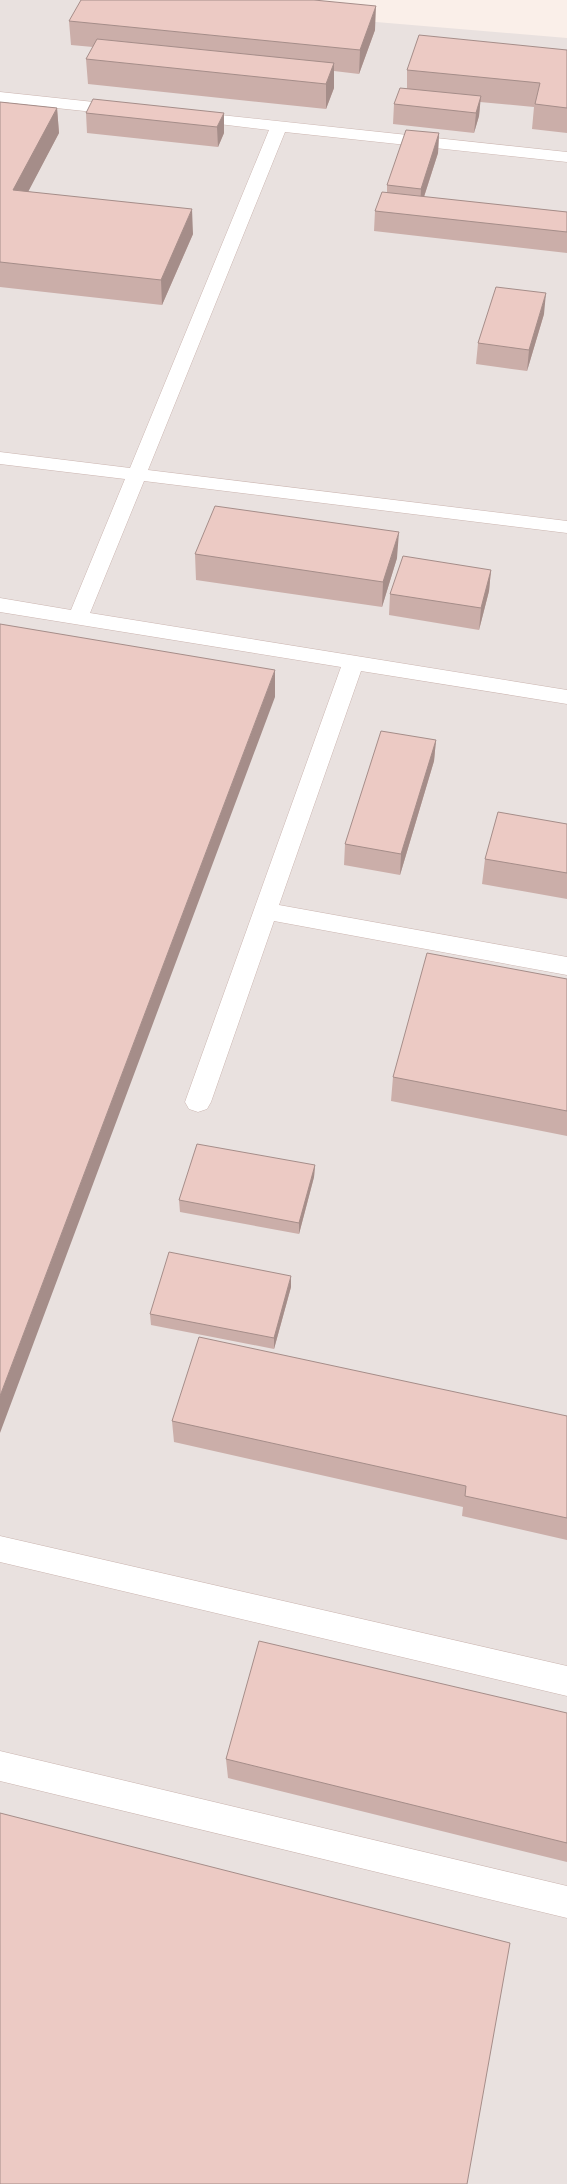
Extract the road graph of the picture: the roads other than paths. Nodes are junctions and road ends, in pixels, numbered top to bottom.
1 (0, 97) edge
2 (135, 111) edge
3 (174, 115) edge
4 (280, 126) junction
5 (567, 156) edge
6 (0, 458) edge
7 (137, 474) junction
8 (567, 527) edge
9 (0, 605) edge
10 (78, 618) junction
11 (353, 663) junction
12 (567, 697) edge
13 (266, 911) junction
14 (567, 966) edge
15 (198, 1102) dead end
16 (0, 1550) edge
17 (567, 1681) edge
18 (0, 1766) edge
19 (567, 1902) edge

1 - 2 lane
3 - 4 lane
4 - 5 lane
4 - 7 lane
6 - 7 lane
7 - 8 lane
7 - 10 lane
9 - 10 lane
10 - 11 lane
11 - 12 lane
11 - 13 lane
13 - 14 lane
13 - 15 lane
16 - 17 lane
18 - 19 lane

